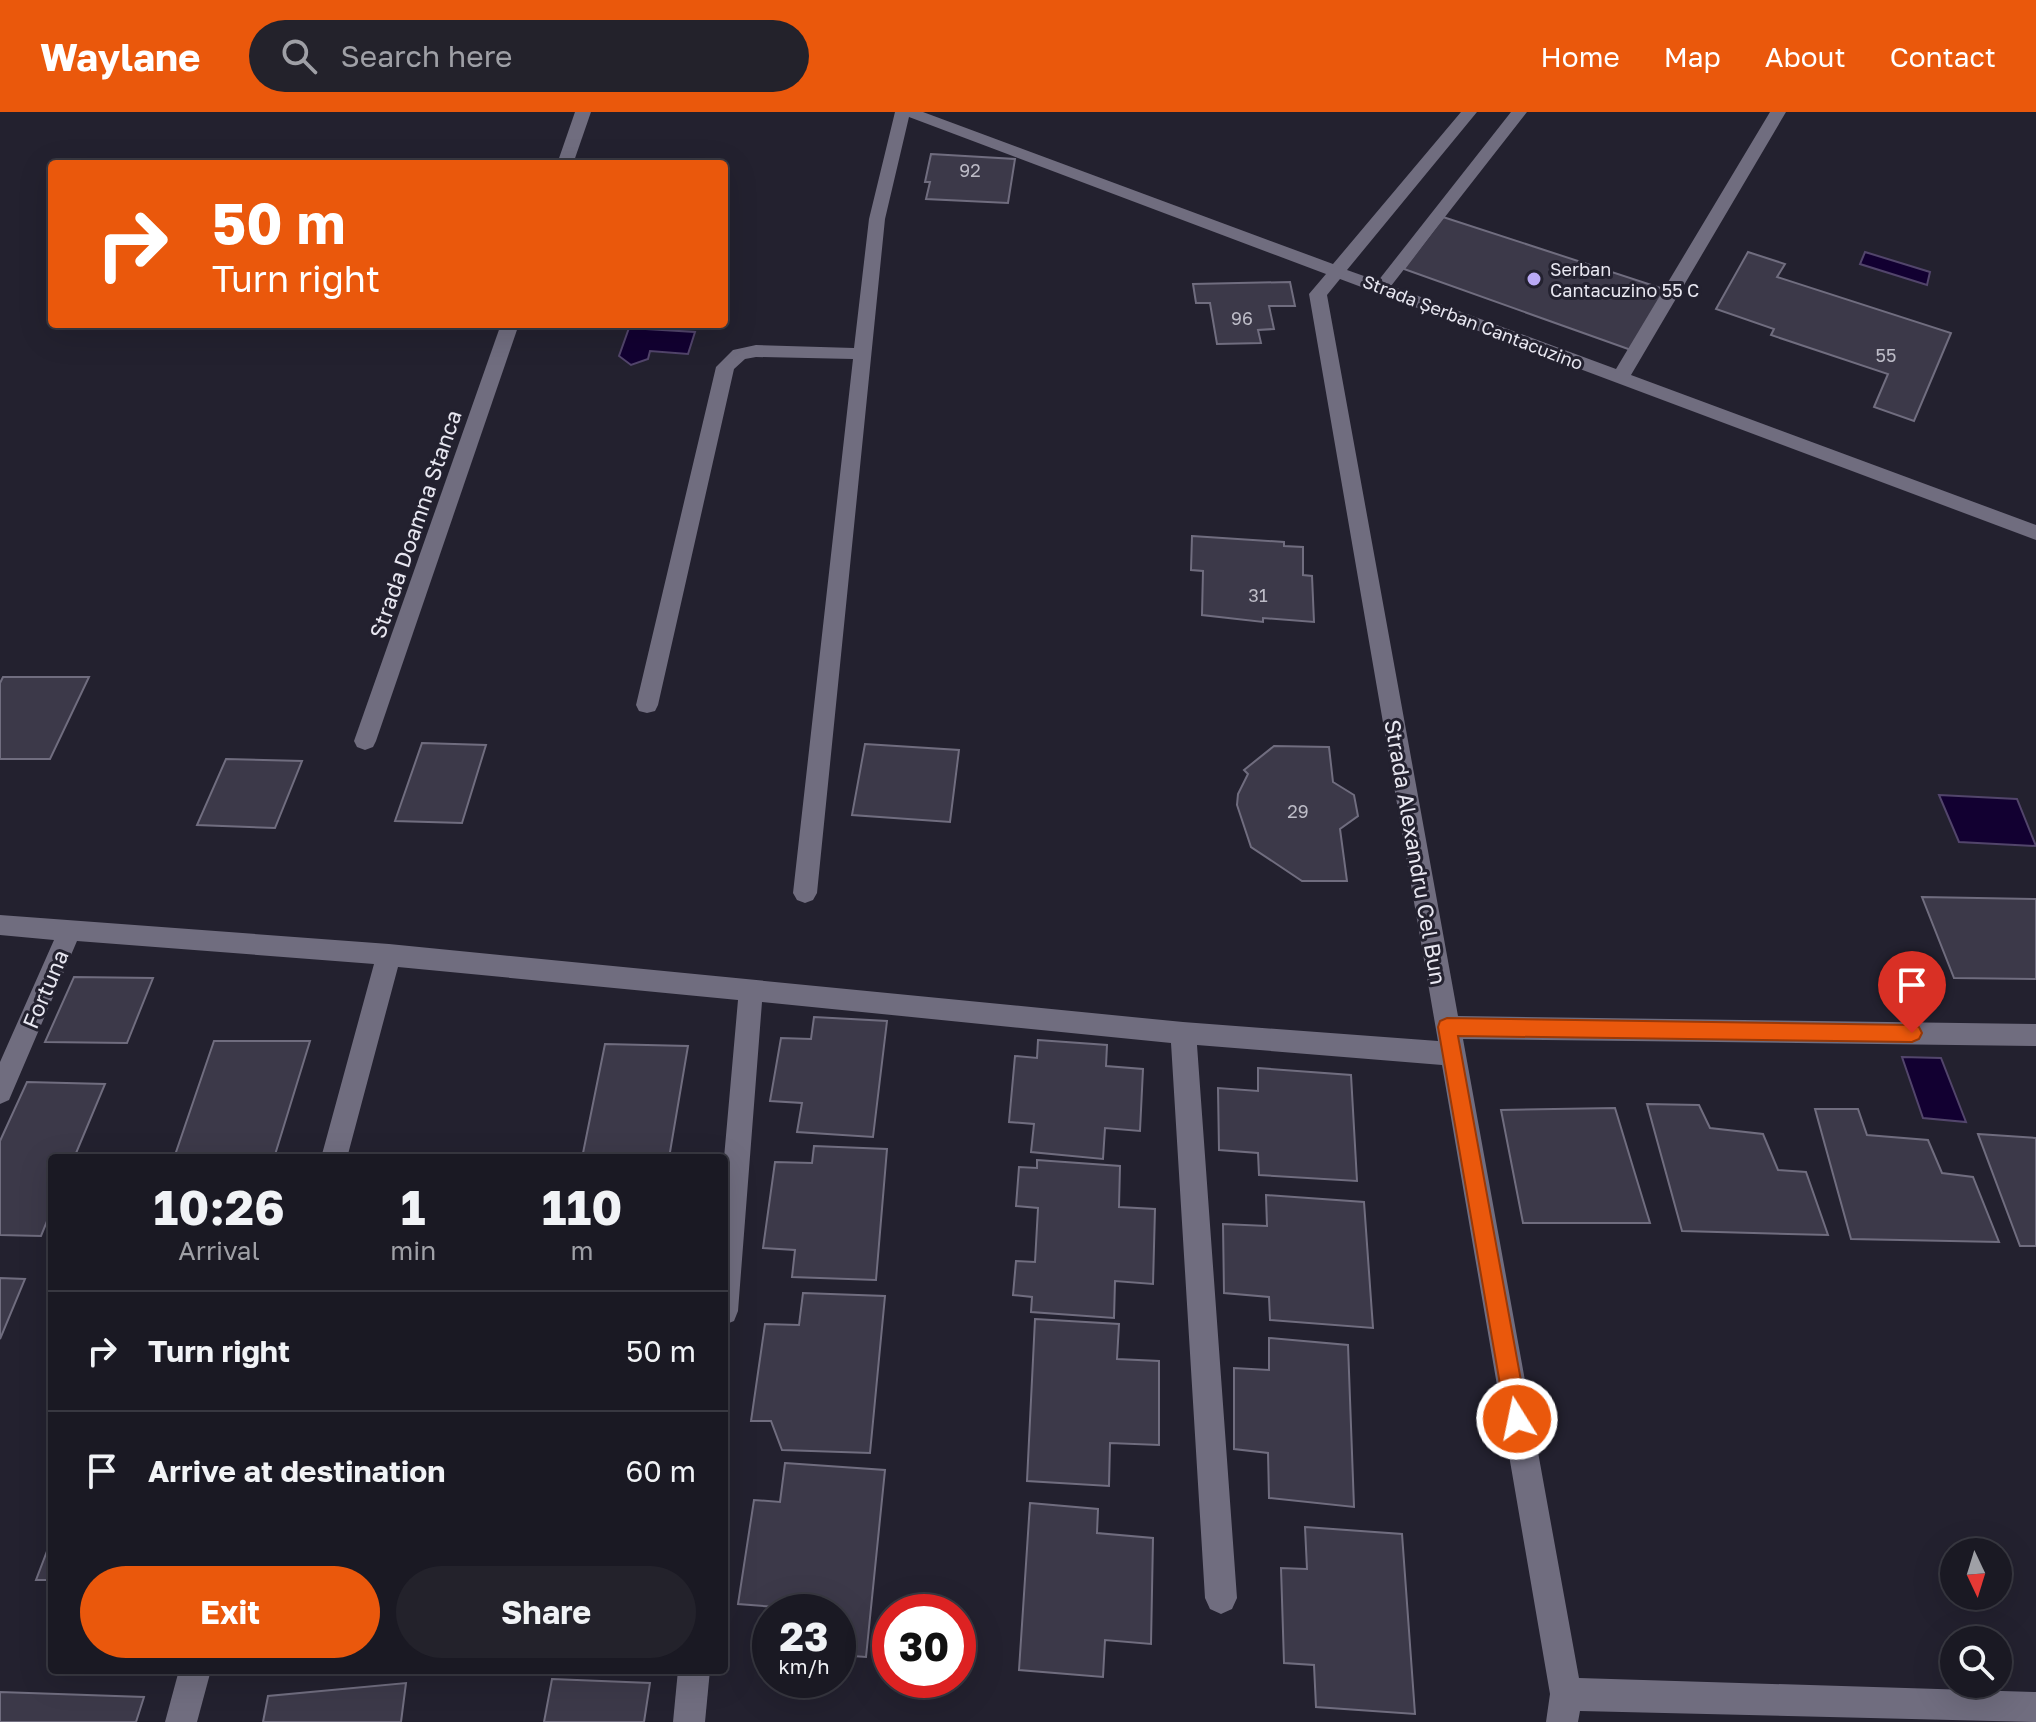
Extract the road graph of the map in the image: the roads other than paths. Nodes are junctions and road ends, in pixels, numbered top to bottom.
1 (583, 112) edge
2 (903, 112) edge
3 (909, 112) edge
4 (1469, 112) edge
5 (1519, 112) edge
6 (1778, 112) edge
7 (566, 160) edge
8 (1336, 271) junction
9 (1381, 288) junction
10 (509, 328) edge
11 (863, 354) junction
12 (1620, 378) junction
13 (2036, 533) edge
14 (647, 705) dead end
15 (365, 741) dead end
16 (805, 893) dead end
17 (0, 925) edge
18 (70, 930) junction
19 (389, 955) junction
20 (751, 990) junction
21 (1447, 1027) junction
22 (1183, 1033) junction
23 (2036, 1035) edge
24 (1451, 1054) junction
25 (0, 1092) edge
26 (335, 1154) edge
27 (728, 1263) edge
28 (1221, 1598) dead end
29 (194, 1674) edge
30 (694, 1674) edge
31 (1564, 1708) edge
32 (2036, 1708) edge
33 (181, 1722) edge
34 (689, 1722) edge

1 - 7 street
2 - 11 street
3 - 8 street, Strada Șerban Cantacuzino
4 - 8 street, Strada Alexandru Cel Bun
5 - 9 street
6 - 12 street
8 - 9 street, Strada Șerban Cantacuzino
8 - 21 street, Strada Alexandru Cel Bun
9 - 12 street, Strada Șerban Cantacuzino
10 - 15 street, Strada Doamna Stanca
11 - 14 street
11 - 16 street
12 - 13 street, Strada Șerban Cantacuzino
17 - 18 street
18 - 19 street
18 - 25 street, Fortuna
19 - 20 street
19 - 26 street
20 - 22 street
20 - 27 street
21 - 23 street
21 - 24 street, Strada Alexandru Cel Bun
22 - 24 street
22 - 28 street
24 - 31 street, Strada Alexandru Cel Bun
29 - 33 street
30 - 34 street
31 - 32 street

